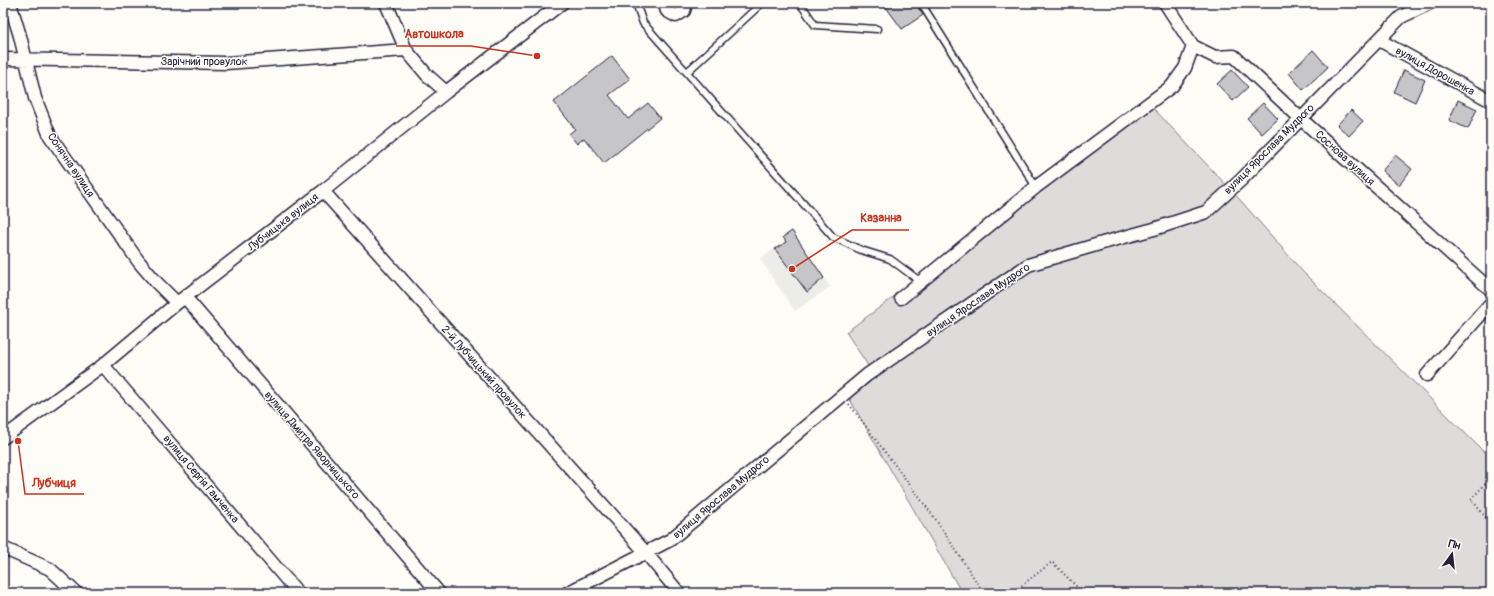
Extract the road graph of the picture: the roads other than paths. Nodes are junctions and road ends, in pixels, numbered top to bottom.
1 (10, 3) edge
2 (386, 3) edge
3 (562, 3) edge
4 (639, 3) edge
5 (664, 3) edge
6 (686, 3) edge
7 (762, 3) edge
8 (800, 3) edge
9 (921, 3) edge
10 (1165, 3) edge
11 (1430, 3) edge
12 (877, 28) dead end
13 (1378, 40) junction
14 (1193, 46) junction
15 (406, 50) junction
16 (3, 59) edge
17 (25, 59) junction
18 (687, 72) junction
19 (446, 92) junction
20 (1491, 102) edge
21 (1300, 118) junction
22 (1036, 187) junction
23 (323, 191) junction
24 (921, 282) junction
25 (1491, 290) edge
26 (901, 298) dead end
27 (181, 300) junction
28 (1491, 303) edge
29 (103, 365) junction
30 (1427, 375) dead end
31 (3, 438) edge
32 (3, 548) edge
33 (646, 553) junction
34 (76, 593) edge
35 (298, 593) edge
36 (439, 593) edge
37 (567, 593) edge
38 (679, 593) edge

1 - 17 street, Сонячна вулиця
2 - 15 street
3 - 19 street, Лубчицька вулиця
4 - 18 lane
5 - 6 street
7 - 18 lane
8 - 12 lane
9 - 22 lane
10 - 14 street
11 - 13 street, вулиця Ярослава Мудрого
13 - 20 street, вулиця Дорошенка
13 - 21 street, вулиця Ярослава Мудрого
14 - 21 street, Соснова вулиця
14 - 22 street
15 - 17 street, Зарічний провулок
15 - 19 street
16 - 17 street, Зарічний провулок
17 - 27 street, Сонячна вулиця
18 - 24 lane
19 - 23 street, Лубчицька вулиця
21 - 25 street, Соснова вулиця
21 - 33 street, вулиця Ярослава Мудрого
22 - 24 street
23 - 27 street, Лубчицька вулиця
23 - 33 street, 2-й Лубчицький провулок
24 - 26 street
27 - 29 street, Лубчицька вулиця
27 - 36 street, вулиця Дмитра Яворницького
28 - 30 street
29 - 31 street, Лубчицька вулиця
29 - 35 street, вулиця Сергія Гамченка
32 - 34 street
33 - 37 street, вулиця Ярослава Мудрого
33 - 38 street, 2-й Лубчицький провулок

